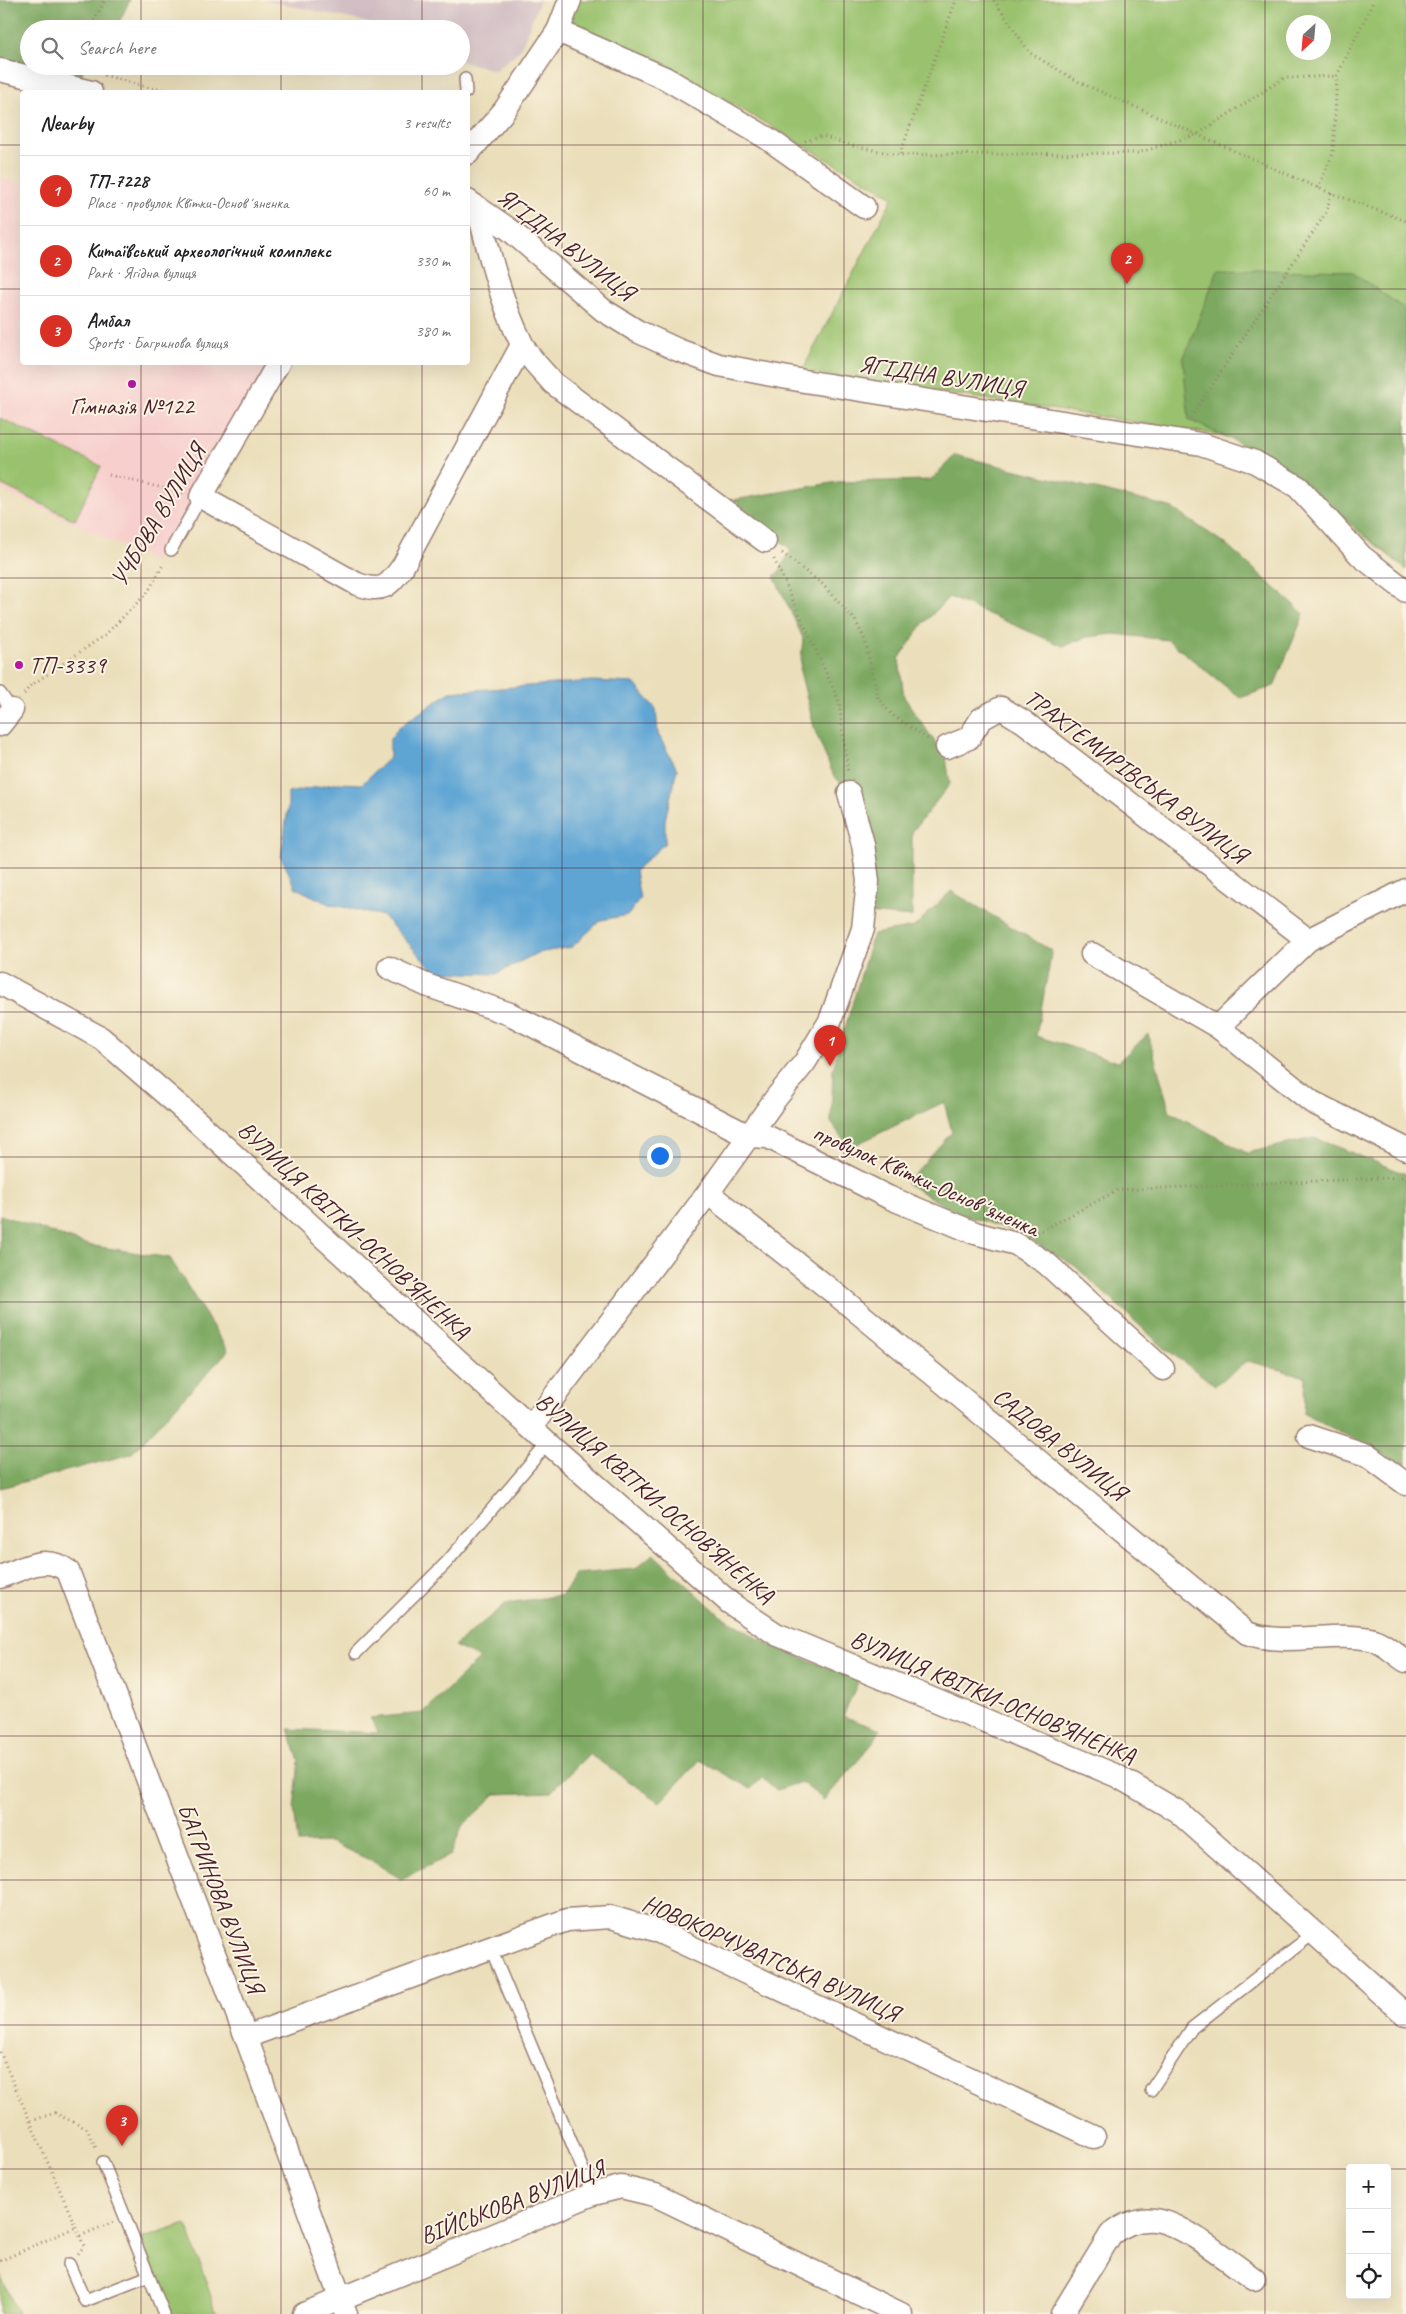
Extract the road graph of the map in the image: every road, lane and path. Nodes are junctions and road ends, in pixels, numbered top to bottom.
1 (104, 0) edge
2 (570, 0) edge
3 (956, 0) edge
4 (994, 0) edge
5 (1374, 0) edge
6 (94, 20) edge
7 (558, 31) junction
8 (0, 70) edge
9 (20, 73) edge
10 (37, 75) edge
11 (1337, 76) junction
12 (465, 79) dead end
13 (96, 83) edge
14 (168, 90) edge
15 (466, 90) edge
16 (1196, 135) junction
17 (780, 147) junction
18 (470, 152) edge
19 (900, 154) junction
20 (1318, 188) junction
21 (1331, 193) junction
22 (473, 205) edge
23 (864, 207) dead end
24 (1406, 221) edge
25 (522, 345) junction
26 (277, 365) edge
27 (1197, 425) dead end
28 (109, 475) dead end
29 (200, 497) junction
30 (765, 541) junction
31 (171, 550) joint
32 (1406, 591) edge
33 (30, 686) dead end
34 (948, 747) joint
35 (849, 793) joint
36 (1406, 890) edge
37 (1308, 940) junction
38 (1092, 954) dead end
39 (389, 968) dead end
40 (0, 983) edge
41 (1218, 1026) junction
42 (749, 1136) junction
43 (1406, 1149) edge
44 (1406, 1177) edge
45 (708, 1193) junction
46 (1016, 1244) junction
47 (1163, 1369) dead end
48 (531, 1427) junction
49 (1309, 1436) dead end
50 (548, 1444) junction
51 (1406, 1484) edge
52 (0, 1577) edge
53 (356, 1653) dead end
54 (1406, 1661) edge
55 (1311, 1932) junction
56 (492, 1948) junction
57 (1406, 2015) edge
58 (246, 2037) junction
59 (0, 2052) edge
60 (6, 2064) junction
61 (0, 2066) edge
62 (1151, 2090) dead end
63 (31, 2121) junction
64 (1094, 2137) dead end
65 (103, 2162) joint
66 (594, 2194) junction
67 (125, 2217) junction
68 (76, 2227) junction
69 (80, 2236) junction
70 (0, 2261) edge
71 (69, 2264) joint
72 (149, 2276) junction
73 (1254, 2279) dead end
74 (344, 2307) edge
75 (164, 2314) edge
76 (304, 2314) edge
77 (901, 2314) edge
78 (1062, 2314) edge

1 - 6 path
2 - 7 street
3 - 19 path
4 - 16 path
5 - 11 path
7 - 17 street
7 - 18 street
8 - 9 street
10 - 13 street
11 - 16 path
11 - 20 path
12 - 15 lane
13 - 14 path
16 - 19 path
16 - 20 path
17 - 19 path
17 - 23 street
20 - 21 path
21 - 24 path
21 - 27 path
22 - 25 street
22 - 32 street, ЯГІДНА ВУЛИЦЯ
25 - 29 street
25 - 30 street
26 - 29 street, УЧБОВА ВУЛИЦЯ
28 - 29 path
29 - 31 lane, УЧБОВА ВУЛИЦЯ
30 - 34 path
30 - 35 path
31 - 33 path, УЧБОВА ВУЛИЦЯ
34 - 37 street, ТРАХТЕМИРІВСЬКА ВУЛИЦЯ
35 - 42 street
36 - 37 street
37 - 41 street
38 - 41 street
39 - 42 street, провулок Квітки-Основʼяненка
40 - 48 street, ВУЛИЦЯ КВІТКИ-ОСНОВ’ЯНЕНКА
41 - 43 street
42 - 45 street
42 - 46 street, провулок Квітки-Основʼяненка
44 - 46 path
45 - 48 street
45 - 54 street, САДОВА ВУЛИЦЯ
46 - 47 street, провулок Квітки-Основʼяненка
48 - 50 street, ВУЛИЦЯ КВІТКИ-ОСНОВ’ЯНЕНКА
49 - 51 street
50 - 53 lane
50 - 55 street, ВУЛИЦЯ КВІТКИ-ОСНОВ’ЯНЕНКА
52 - 58 street, БАГРИНОВА ВУЛИЦЯ
55 - 57 street, ВУЛИЦЯ КВІТКИ-ОСНОВ’ЯНЕНКА
55 - 62 lane
56 - 58 street, НОВОКОРЧУВАТСЬКА ВУЛИЦЯ
56 - 64 street, НОВОКОРЧУВАТСЬКА ВУЛИЦЯ
56 - 66 lane
58 - 74 street, БАГРИНОВА ВУЛИЦЯ
59 - 60 path
60 - 61 path
60 - 63 path
63 - 65 path
63 - 68 path
65 - 67 lane
66 - 74 street, ВІЙСЬКОВА ВУЛИЦЯ
66 - 77 street, ВІЙСЬКОВА ВУЛИЦЯ
67 - 69 path
67 - 72 lane
68 - 69 path
68 - 70 path
69 - 71 path
71 - 72 lane
72 - 75 lane
73 - 78 street
74 - 76 street, ВІЙСЬКОВА ВУЛИЦЯ

